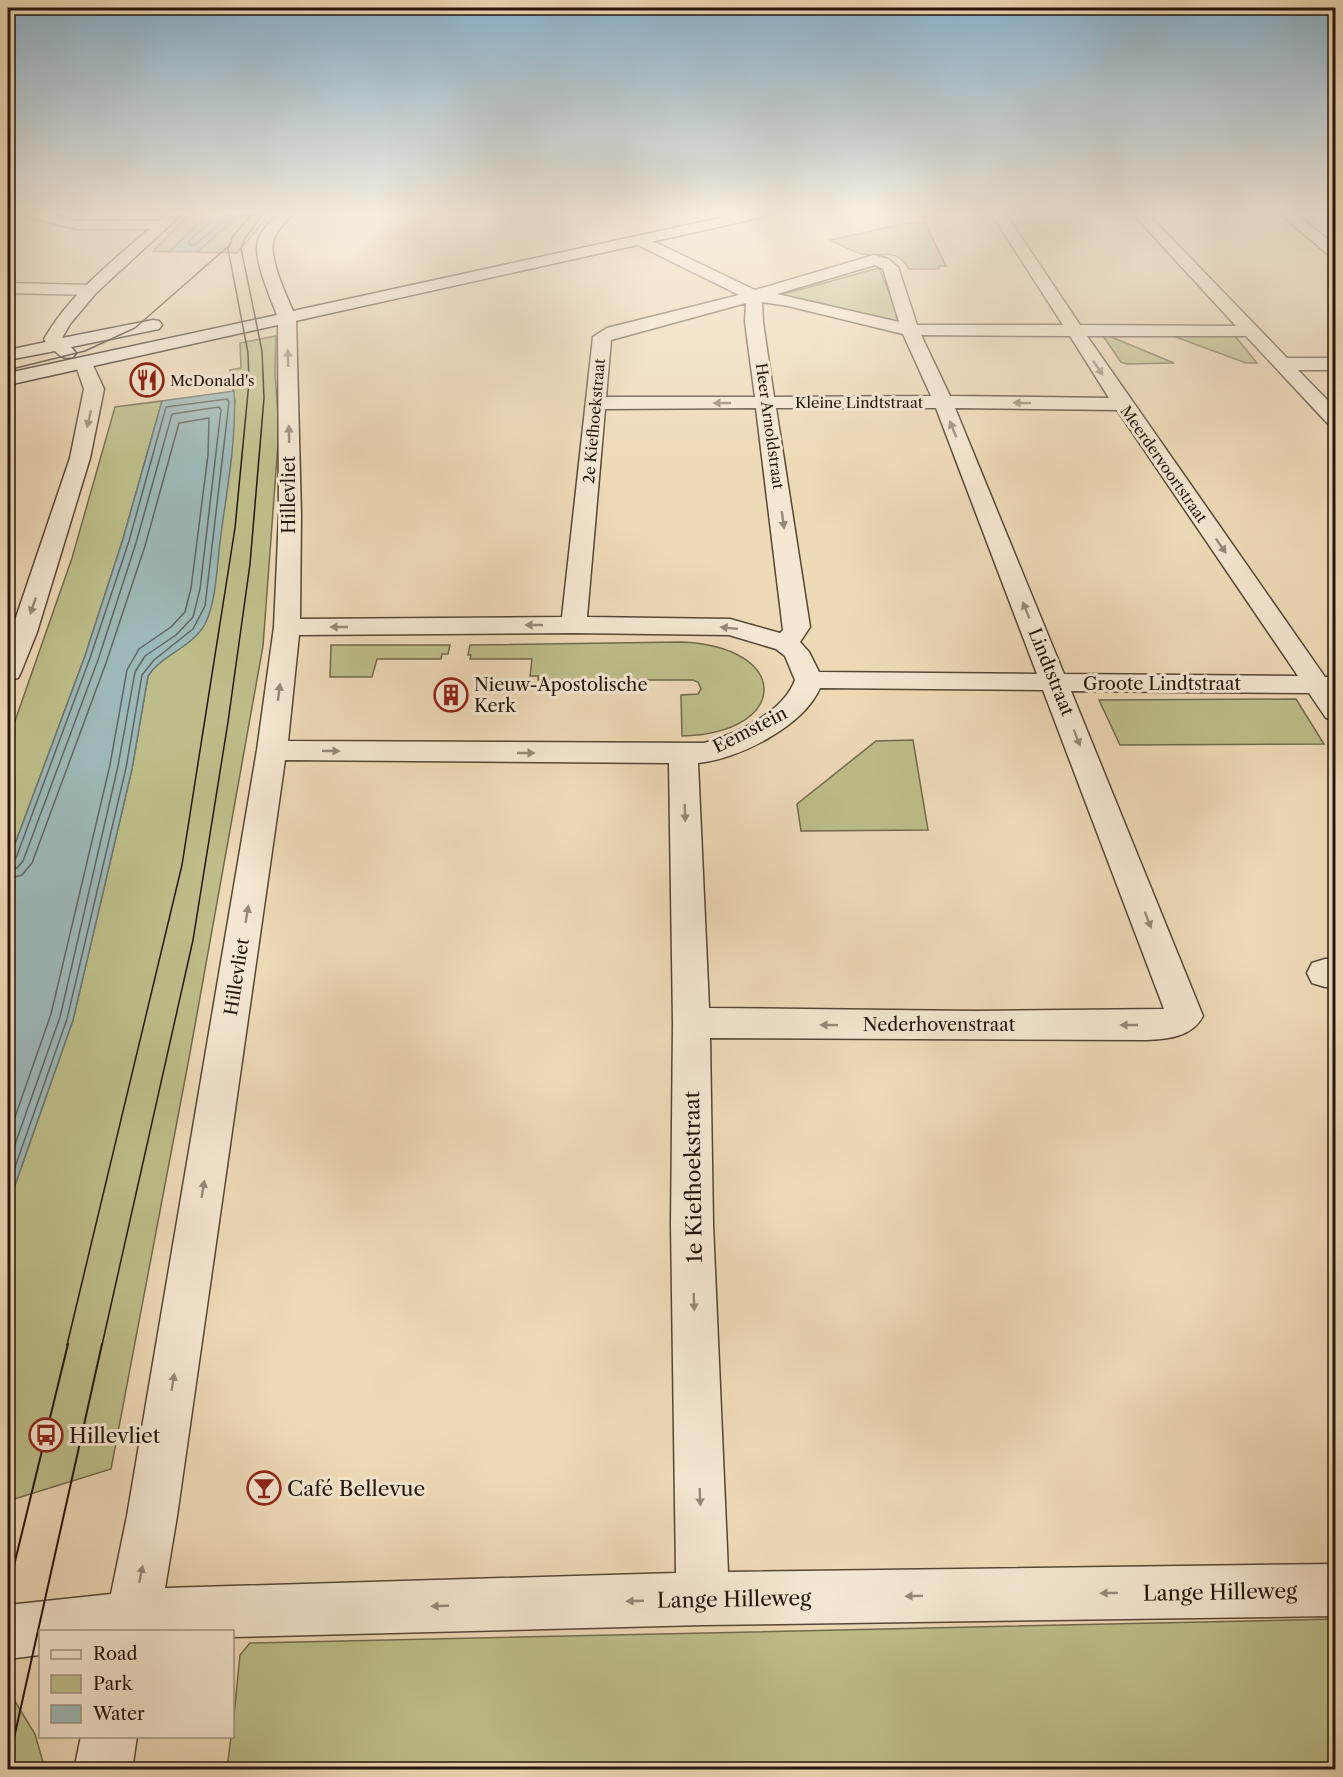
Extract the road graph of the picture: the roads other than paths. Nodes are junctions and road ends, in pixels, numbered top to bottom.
1 (86, 296) edge
2 (284, 296) edge
3 (387, 296) edge
4 (754, 296) junction
5 (899, 296) edge
6 (1053, 296) edge
7 (1218, 296) edge
8 (286, 299) junction
9 (262, 304) dead end
10 (287, 318) junction
11 (170, 321) dead end
12 (192, 321) dead end
13 (910, 330) junction
14 (1072, 330) junction
15 (1251, 331) junction
16 (56, 345) junction
17 (8, 355) edge
18 (84, 363) junction
19 (1282, 364) junction
20 (1335, 364) edge
21 (8, 379) edge
22 (943, 402) junction
23 (596, 403) junction
24 (767, 403) junction
25 (1123, 404) junction
26 (1335, 421) edge
27 (574, 625) junction
28 (287, 627) junction
29 (785, 643) junction
30 (8, 672) edge
31 (809, 680) junction
32 (1055, 684) junction
33 (1326, 685) edge
34 (1335, 712) edge
35 (272, 750) junction
36 (683, 754) junction
37 (1185, 1016) joint
38 (691, 1023) junction
39 (1335, 1590) edge
40 (703, 1599) junction
41 (131, 1624) edge
42 (8, 1632) edge
43 (109, 1738) edge
44 (103, 1770) edge

1 - 16 street
2 - 8 street, Hillevliet
3 - 10 street
4 - 13 street
4 - 23 street, 2e Kiefhoekstraat
4 - 24 street, Heer Arnoldstraat
5 - 13 street, Lindtstraat
6 - 14 street, Meerdervoortstraat
7 - 15 street
8 - 9 street
8 - 10 street, Hillevliet
10 - 18 street
28 -> 10 street, Hillevliet
11 - 16 street
12 - 18 street
13 - 14 street
13 - 22 street, Lindtstraat
14 - 15 street
14 -> 25 street, Meerdervoortstraat
15 - 19 street
16 - 17 street
16 - 18 street
18 - 21 street
18 -> 30 street
19 - 20 street
19 - 26 street
22 - 24 street, Kleine Lindtstraat
25 -> 22 street, Kleine Lindtstraat
32 -> 22 street, Lindtstraat
24 -> 23 street, Kleine Lindtstraat
23 - 27 street, 2e Kiefhoekstraat
24 -> 29 street, Heer Arnoldstraat
25 -> 33 street, Meerdervoortstraat
27 -> 28 street
29 -> 27 street
35 -> 28 street, Hillevliet
29 - 31 street
31 - 32 street, Groote Lindtstraat
31 - 36 street, Eemstein
32 - 33 street, Groote Lindtstraat
32 -> 37 street, Lindtstraat
33 - 34 street, Meerdervoortstraat
35 -> 36 street, Eemstein
41 -> 35 street, Hillevliet
36 -> 38 street, 1e Kiefhoekstraat
37 -> 38 street, Nederhovenstraat
38 -> 40 street, 1e Kiefhoekstraat
39 -> 40 street, Lange Hilleweg
40 -> 41 street, Lange Hilleweg
41 - 42 street, Lange Hilleweg
43 - 44 street

